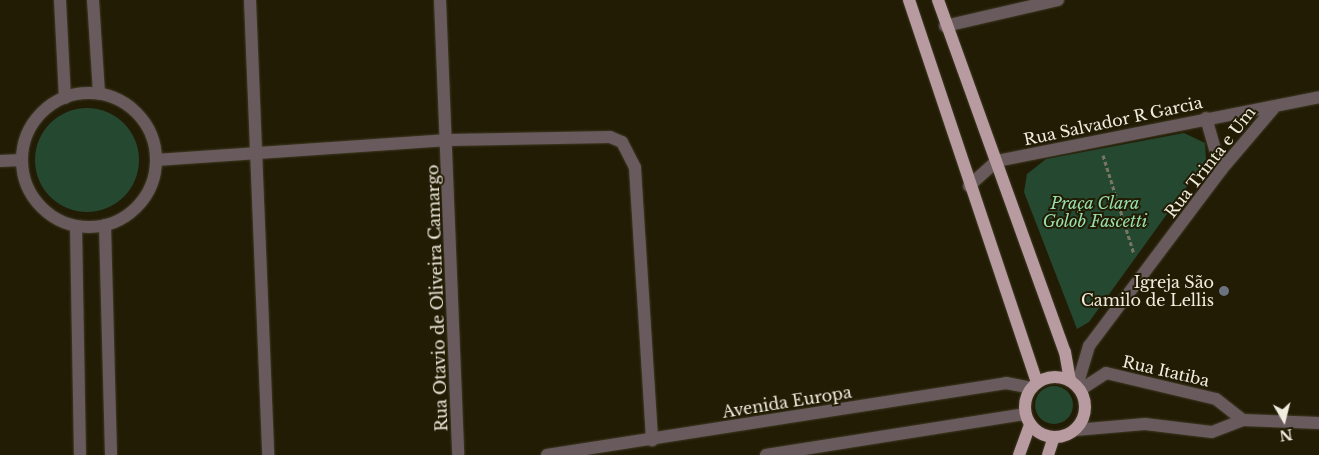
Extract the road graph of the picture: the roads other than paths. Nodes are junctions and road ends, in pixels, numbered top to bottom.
1 (60, 0) edge
2 (93, 0) edge
3 (250, 0) edge
4 (440, 0) edge
5 (909, 0) edge
6 (938, 0) edge
7 (1058, 0) edge
8 (945, 26) junction
9 (99, 94) junction
10 (1319, 97) edge
11 (65, 98) junction
12 (1273, 109) junction
13 (1206, 118) junction
14 (448, 140) junction
15 (259, 150) junction
16 (21, 160) junction
17 (156, 160) junction
18 (996, 161) junction
19 (0, 162) edge
20 (1221, 170) junction
21 (969, 186) junction
22 (105, 225) junction
23 (76, 226) junction
24 (1035, 385) junction
25 (1076, 385) junction
26 (1028, 419) junction
27 (1243, 420) junction
28 (1319, 423) edge
29 (1075, 430) junction
30 (1054, 437) junction
31 (652, 440) junction
32 (80, 455) edge
33 (111, 455) edge
34 (268, 455) edge
35 (458, 455) edge
36 (547, 455) edge
37 (766, 455) edge
38 (1019, 455) edge
39 (1048, 455) edge

1 - 11 street
2 - 9 street
3 - 15 street
4 - 14 street, Rua Otavio de Oliveira Camargo
5 - 21 main road
6 - 8 main road
7 - 8 street
8 - 18 main road
9 - 11 street
9 - 17 street
10 - 12 street, Rua Salvador R Garcia
11 - 16 street
12 - 13 street, Rua Salvador R Garcia
12 - 20 street, Rua Trinta e Um
13 - 18 street, Rua Salvador R Garcia
13 - 20 street
14 - 15 street, Rua Otavio de Oliveira Camargo
14 - 31 street, Rua Otavio de Oliveira Camargo
14 - 35 street, Rua Otavio de Oliveira Camargo
15 - 17 street, Rua Otavio de Oliveira Camargo
15 - 34 street
16 - 19 street
16 - 23 street
17 - 22 street
18 - 21 street
18 - 25 main road
20 - 25 street, Rua Trinta e Um
21 - 24 main road
22 - 23 street
22 - 33 street
23 - 32 street
24 - 25 main road
24 - 26 main road
24 - 31 street, Avenida Europa
25 - 27 street, Rua Itatiba
25 - 29 main road
26 - 30 main road
26 - 37 street
26 - 38 main road
27 - 28 street
27 - 29 street
29 - 30 main road
30 - 39 main road
31 - 36 street, Avenida Europa

